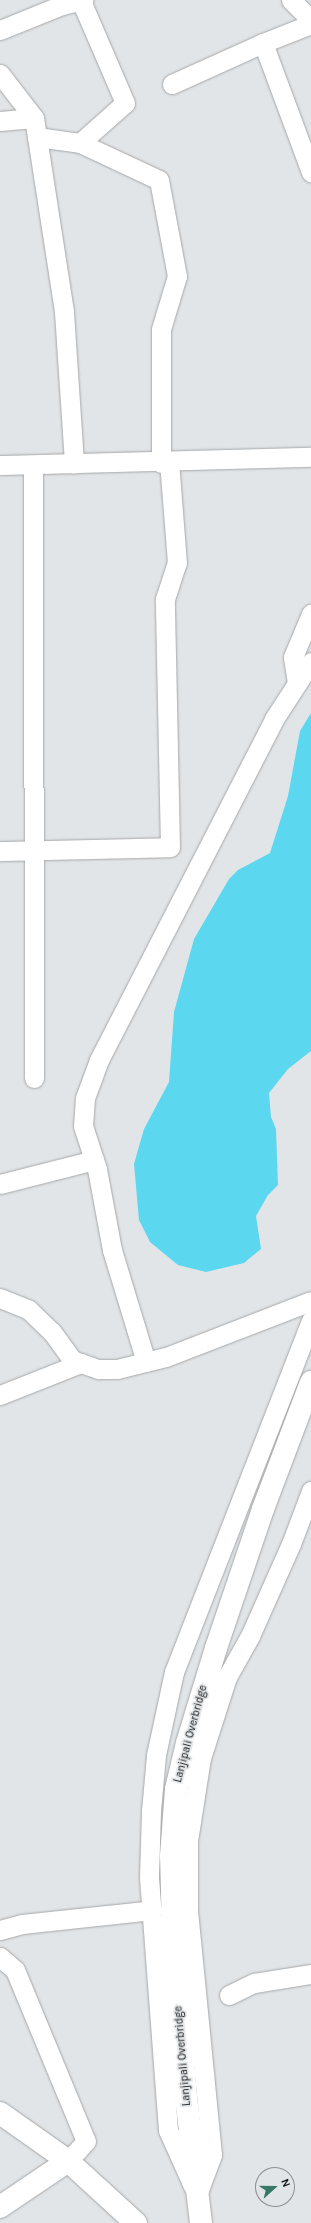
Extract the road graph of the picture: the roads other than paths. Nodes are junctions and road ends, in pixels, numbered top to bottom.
1 (82, 0) edge
2 (291, 0) edge
3 (311, 20) edge
4 (311, 24) edge
5 (0, 30) edge
6 (263, 43) junction
7 (0, 74) edge
8 (172, 84) dead end
9 (34, 118) junction
10 (0, 121) edge
11 (38, 136) junction
12 (80, 143) junction
13 (311, 172) edge
14 (311, 457) edge
15 (165, 463) junction
16 (74, 464) junction
17 (0, 465) edge
18 (33, 465) junction
19 (311, 614) edge
20 (311, 662) edge
21 (297, 683) junction
22 (33, 850) junction
23 (0, 851) edge
24 (34, 1078) dead end
25 (94, 1160) junction
26 (0, 1184) edge
27 (0, 1298) edge
28 (311, 1301) edge
29 (311, 1321) edge
30 (146, 1362) junction
31 (81, 1363) junction
32 (311, 1382) edge
33 (0, 1395) edge
34 (311, 1491) edge
35 (152, 1910) junction
36 (0, 1930) edge
37 (0, 1957) edge
38 (311, 1974) edge
39 (229, 1995) dead end
40 (0, 2113) edge
41 (68, 2161) junction
42 (197, 2195) junction
43 (0, 2207) edge
44 (136, 2223) edge
45 (201, 2223) edge

1 - 5 street
1 - 12 street
2 - 3 street
4 - 6 street
6 - 8 street
6 - 13 street
7 - 9 street
9 - 10 street
9 - 11 street
11 - 12 street
11 - 16 street
12 - 15 street
14 - 15 street
15 - 16 street
15 - 22 street
16 - 18 street
17 - 18 street
18 - 22 street
19 - 21 street
20 - 21 street
21 - 25 street
22 - 23 street
22 - 24 street
25 - 26 street
25 - 30 street
27 - 31 street
28 - 30 street
29 - 35 street
30 - 31 street
31 - 33 street
32 - 42 main road, Lanjipali Overbridge
34 - 42 street
35 - 36 street
35 - 42 street
37 - 41 street
38 - 39 street
40 - 41 main road
41 - 43 main road
41 - 44 main road
42 - 45 main road, Lanjipali Overbridge

